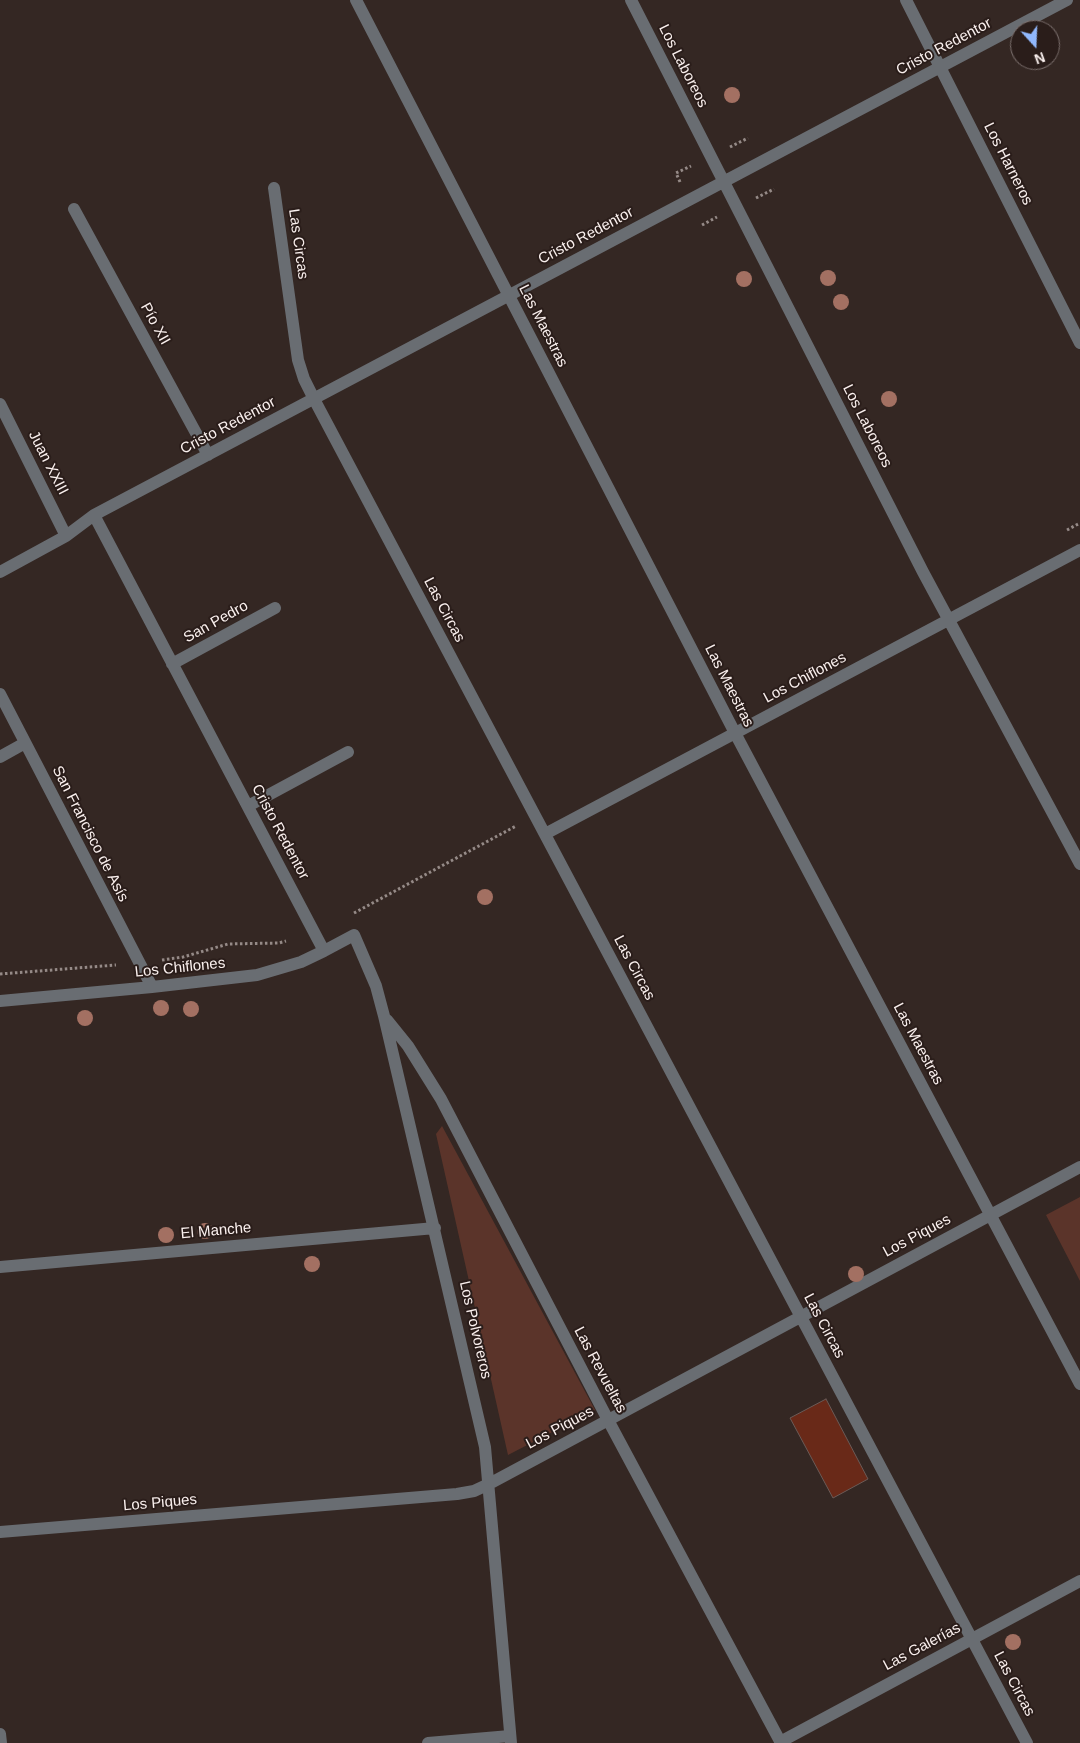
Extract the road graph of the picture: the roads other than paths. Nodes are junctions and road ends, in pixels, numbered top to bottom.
1 (356, 0) edge
2 (631, 0) edge
3 (906, 0) edge
4 (1066, 0) edge
5 (940, 67) junction
6 (724, 182) junction
7 (274, 188) dead end
8 (74, 209) dead end
9 (509, 296) junction
10 (1080, 343) edge
11 (314, 399) junction
12 (0, 404) edge
13 (208, 455) junction
14 (94, 516) junction
15 (66, 536) junction
16 (1080, 550) edge
17 (0, 572) edge
18 (275, 608) dead end
19 (949, 620) junction
20 (172, 664) junction
21 (0, 694) edge
22 (735, 733) junction
23 (25, 743) junction
24 (348, 752) dead end
25 (0, 757) edge
26 (248, 806) junction
27 (545, 834) junction
28 (1080, 864) edge
29 (354, 935) joint
30 (324, 951) junction
31 (152, 988) junction
32 (0, 1001) edge
33 (384, 1016) junction
34 (1080, 1167) edge
35 (990, 1215) junction
36 (434, 1228) junction
37 (0, 1266) edge
38 (801, 1317) junction
39 (1080, 1384) edge
40 (608, 1420) junction
41 (489, 1484) junction
42 (0, 1532) edge
43 (1080, 1581) edge
44 (972, 1639) junction
45 (0, 1734) edge
46 (511, 1739) edge
47 (781, 1742) edge
48 (1, 1743) edge
49 (428, 1743) edge
50 (1027, 1743) edge

1 - 9 street, Las Maestras
2 - 6 street, Los Laboreos
3 - 5 street, Los Harneros
4 - 5 street, Cristo Redentor
5 - 6 street, Cristo Redentor
5 - 10 street, Los Harneros
6 - 9 street, Cristo Redentor
6 - 19 street, Los Laboreos
7 - 11 street, Las Circas
8 - 13 street, Pío XII
9 - 11 street, Cristo Redentor
9 - 22 street, Las Maestras
11 - 13 street, Cristo Redentor
11 - 27 street, Las Circas
12 - 15 street, Juan XXIII
13 - 14 street, Cristo Redentor
14 - 15 street, Cristo Redentor
14 - 20 street, Cristo Redentor
15 - 17 street, Cristo Redentor
16 - 19 street, Los Chiflones
18 - 20 street, San Pedro
19 - 22 street, Los Chiflones
19 - 28 street, Los Laboreos
20 - 26 street, Cristo Redentor
21 - 23 street, San Francisco de Asís
22 - 27 street, Los Chiflones
22 - 35 street, Las Maestras
23 - 25 street
23 - 31 street, San Francisco de Asís
24 - 26 street
26 - 30 street, Cristo Redentor
27 - 38 street, Las Circas
29 - 30 street, Los Chiflones
29 - 33 street, Los Polvoreros
30 - 31 street, Los Chiflones
31 - 32 street, Los Chiflones
33 - 36 street, Los Polvoreros
33 - 40 street, Las Revueltas
34 - 35 street, Los Piques
35 - 38 street, Los Piques
35 - 39 street, Las Maestras
36 - 37 street, El Manche
36 - 41 street, Los Polvoreros
38 - 40 street, Los Piques
38 - 44 street, Las Circas
40 - 41 street, Los Piques
40 - 47 street, Las Revueltas
41 - 42 street, Los Piques
41 - 46 street, Los Polvoreros
43 - 44 street, Las Galerías
44 - 47 street, Las Galerías
44 - 50 street, Las Circas
45 - 48 street
46 - 49 street

